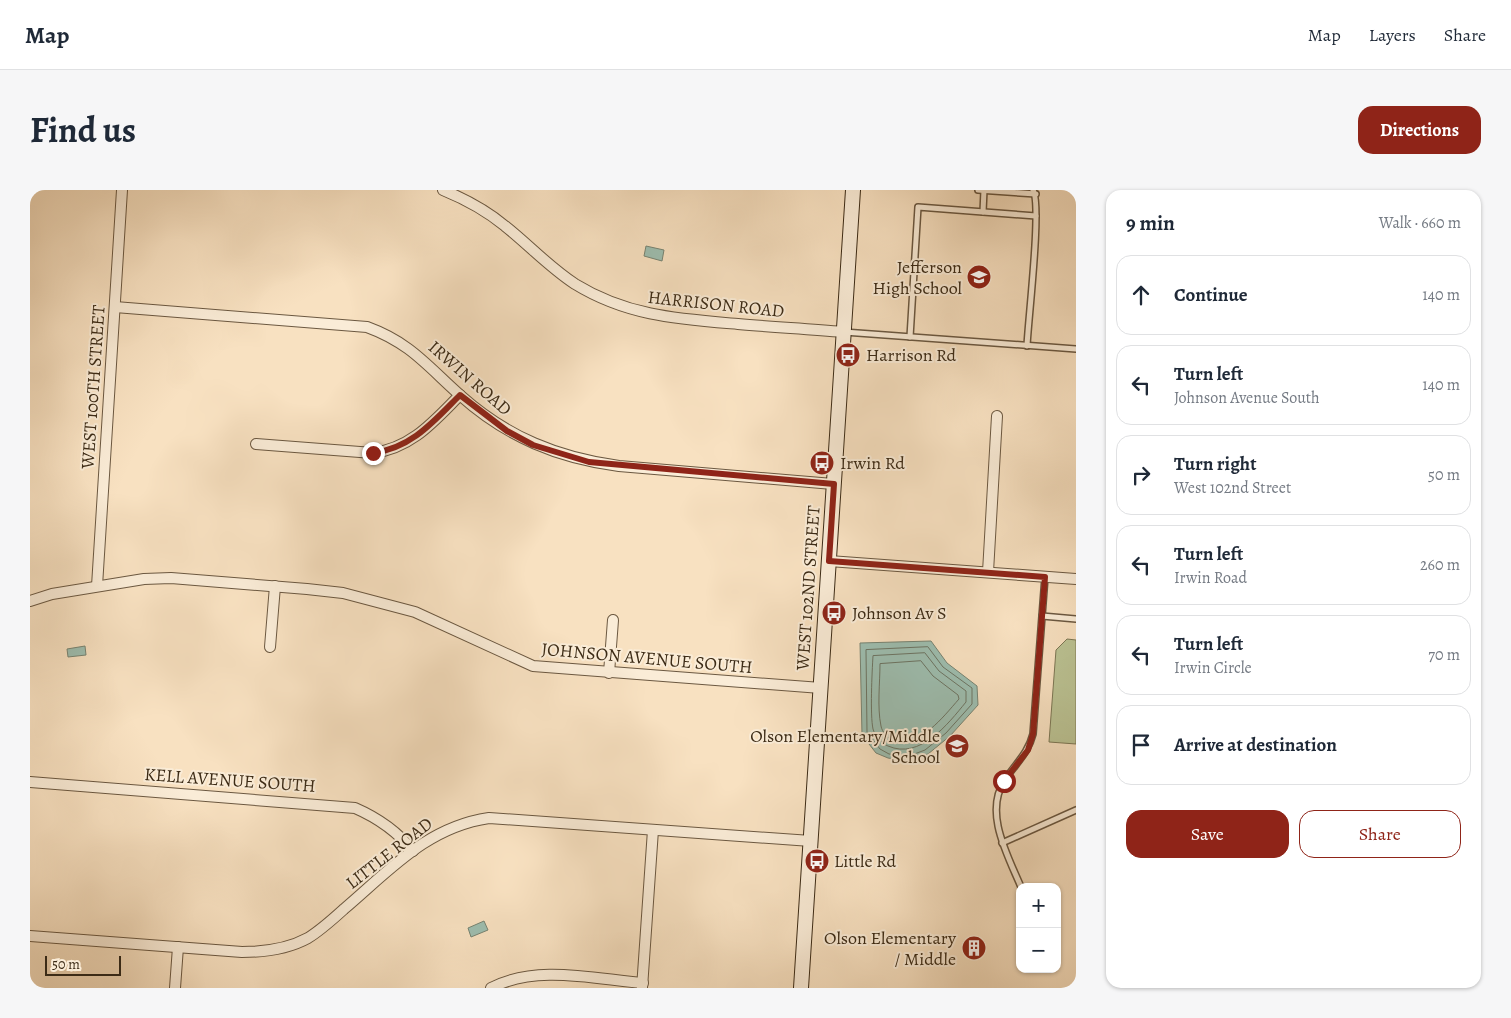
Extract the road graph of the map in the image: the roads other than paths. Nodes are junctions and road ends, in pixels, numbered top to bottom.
1 (122, 190) edge
2 (443, 190) edge
3 (853, 190) edge
4 (978, 190) edge
5 (984, 190) edge
6 (1034, 192) edge
7 (982, 212) junction
8 (1036, 216) junction
9 (114, 307) junction
10 (844, 332) junction
11 (910, 337) junction
12 (1027, 346) junction
13 (1076, 349) edge
14 (460, 395) junction
15 (997, 416) dead end
16 (256, 444) dead end
17 (834, 484) junction
18 (829, 561) junction
19 (988, 572) junction
20 (1045, 577) junction
21 (1076, 579) edge
22 (97, 586) junction
23 (275, 586) junction
24 (30, 601) edge
25 (1042, 616) junction
26 (1076, 619) edge
27 (612, 620) dead end
28 (270, 647) dead end
29 (609, 673) junction
30 (821, 688) junction
31 (30, 782) edge
32 (1076, 810) edge
33 (653, 830) junction
34 (811, 840) junction
35 (1002, 843) junction
36 (413, 850) junction
37 (1019, 883) edge
38 (30, 936) edge
39 (178, 947) junction
40 (643, 986) edge
41 (175, 988) edge
42 (491, 988) edge
43 (801, 988) edge

1 - 9 street, WEST 100TH STREET
2 - 10 street, HARRISON ROAD
3 - 10 street, WEST 102ND STREET
4 - 5 lane
5 - 6 lane
5 - 7 lane
6 - 8 lane
7 - 8 lane
7 - 11 lane
8 - 12 lane
9 - 14 street, IRWIN ROAD
9 - 22 street, WEST 100TH STREET
10 - 11 lane
10 - 17 street, WEST 102ND STREET
11 - 12 lane
12 - 13 lane
14 - 16 street
14 - 17 street, IRWIN ROAD
15 - 19 street
17 - 18 street, WEST 102ND STREET
18 - 19 street
18 - 30 street, WEST 102ND STREET
19 - 20 street
20 - 21 street
20 - 25 lane
22 - 23 street, JOHNSON AVENUE SOUTH
22 - 24 street, JOHNSON AVENUE SOUTH
23 - 28 street
23 - 29 street, JOHNSON AVENUE SOUTH
25 - 26 lane
25 - 35 lane
27 - 29 street
29 - 30 street, JOHNSON AVENUE SOUTH
30 - 34 street, WEST 102ND STREET
31 - 36 street, KELL AVENUE SOUTH
32 - 35 lane
33 - 34 street, LITTLE ROAD
33 - 36 street, LITTLE ROAD
33 - 40 street
34 - 43 street, WEST 102ND STREET
35 - 37 lane
36 - 39 street, LITTLE ROAD
38 - 39 street, LITTLE ROAD
39 - 41 street
40 - 42 street

